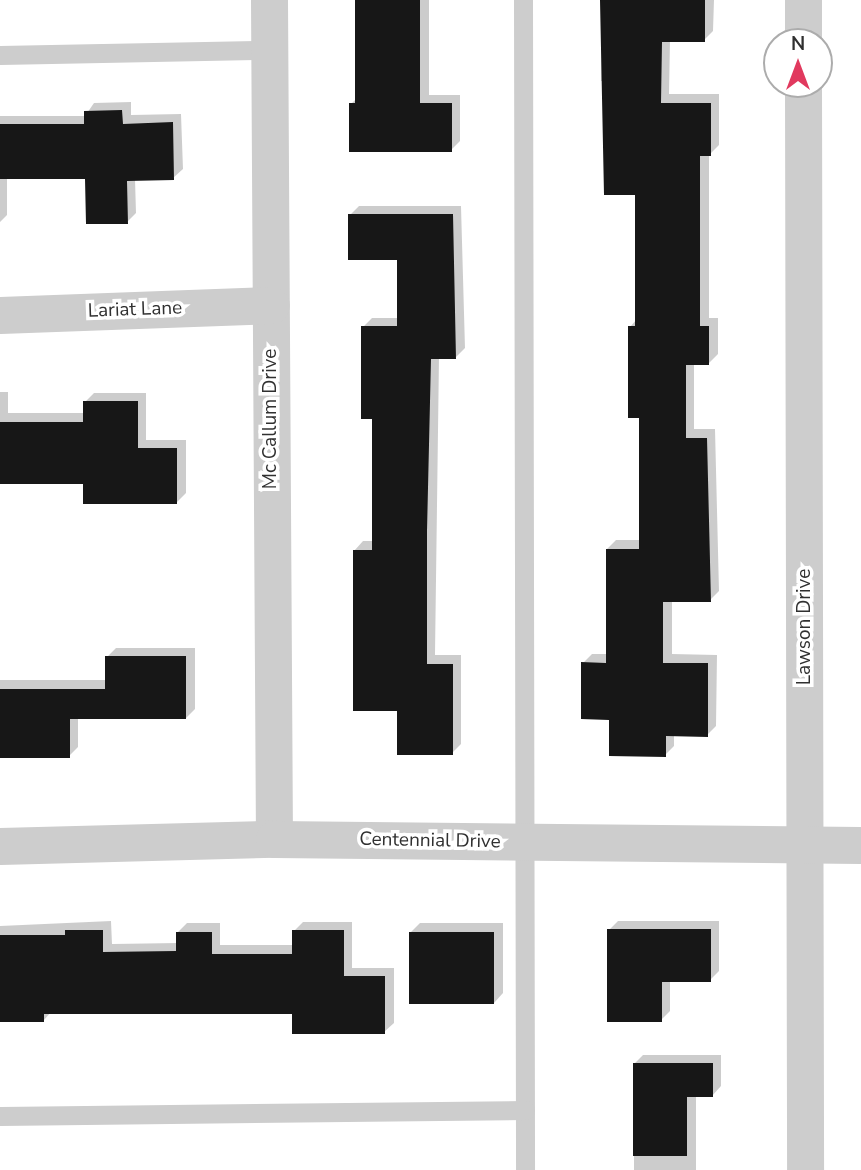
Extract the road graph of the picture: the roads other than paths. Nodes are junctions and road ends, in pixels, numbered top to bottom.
1 (270, 0) edge
2 (523, 0) edge
3 (803, 0) edge
4 (803, 28) edge
5 (270, 50) junction
6 (0, 55) edge
7 (803, 98) edge
8 (271, 305) junction
9 (0, 315) edge
10 (274, 839) junction
11 (527, 842) junction
12 (861, 845) edge
13 (0, 846) edge
14 (805, 846) junction
15 (525, 1110) junction
16 (0, 1116) edge
17 (525, 1170) edge
18 (805, 1170) edge

1 - 5 street, Mc Callum Drive
2 - 11 lane
3 - 4 street
5 - 6 lane
5 - 8 street, Mc Callum Drive
7 - 14 street, Lawson Drive
8 - 9 street, Lariat Lane
8 - 10 street, Mc Callum Drive
10 - 11 street, Centennial Drive
10 - 13 street, Centennial Drive
11 - 14 street, Centennial Drive
11 - 15 lane
12 - 14 street, Centennial Drive
14 - 18 street, Lawson Drive
15 - 16 lane
15 - 17 lane

